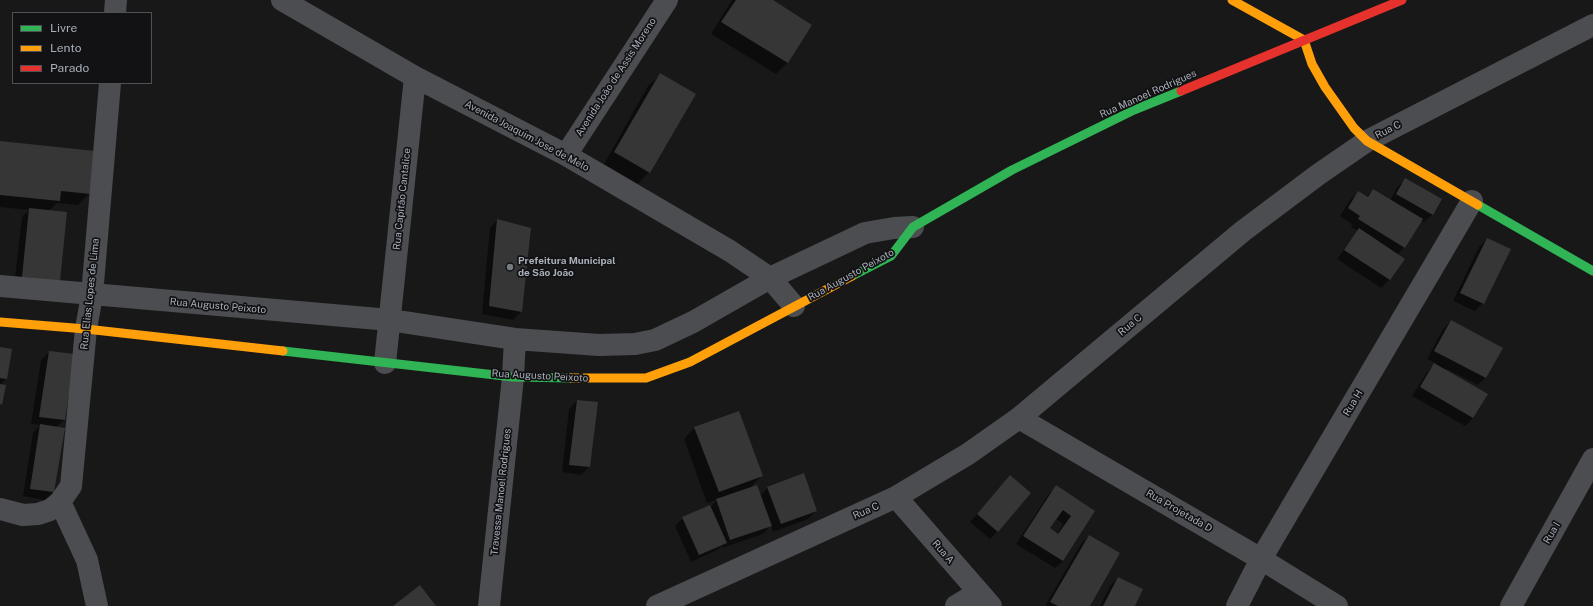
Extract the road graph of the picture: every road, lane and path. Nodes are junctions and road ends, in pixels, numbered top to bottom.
1 (116, 0) edge
2 (282, 0) edge
3 (667, 0) edge
4 (1232, 0) edge
5 (1402, 0) edge
6 (115, 12) edge
7 (1593, 26) edge
8 (1304, 40) junction
9 (415, 78) junction
10 (110, 84) edge
11 (1367, 141) junction
12 (566, 155) junction
13 (1472, 201) junction
14 (913, 227) junction
15 (1593, 271) edge
16 (770, 278) junction
17 (0, 286) edge
18 (92, 295) junction
19 (794, 306) junction
20 (390, 320) junction
21 (0, 322) edge
22 (86, 329) junction
23 (515, 340) junction
24 (385, 363) junction
25 (513, 377) junction
26 (1019, 418) junction
27 (1593, 459) edge
28 (896, 497) junction
29 (60, 502) junction
30 (0, 509) edge
31 (1261, 558) junction
32 (985, 599) edge
33 (96, 606) edge
34 (489, 606) edge
35 (657, 606) edge
36 (956, 606) edge
37 (1237, 606) edge
38 (1337, 606) edge
39 (1511, 606) edge

1 - 6 street
2 - 9 street, Avenida Joaquim Jose de Melo
3 - 12 street, Avenida João de Assis Moreno
4 - 8 street
5 - 8 street, Rua Manoel Rodrigues
7 - 11 street, Rua C
8 - 11 street
8 - 14 street, Rua Manoel Rodrigues
9 - 12 street, Avenida Joaquim Jose de Melo
9 - 20 street, Rua Capitão Cantalice
10 - 18 street, Rua Elias Lopes de Lima
11 - 13 street
11 - 26 street, Rua C
12 - 16 street, Avenida Joaquim Jose de Melo
13 - 15 street
13 - 31 street, Rua H
14 - 16 street, Rua Augusto Peixoto
14 - 19 street, Rua Augusto Peixoto
16 - 19 street, Avenida Joaquim Jose de Melo
16 - 23 street, Rua Augusto Peixoto
17 - 18 street, Rua Augusto Peixoto
18 - 20 street, Rua Augusto Peixoto
18 - 22 street, Rua Elias Lopes de Lima
19 - 25 street, Rua Augusto Peixoto
20 - 23 street, Rua Augusto Peixoto
20 - 24 street, Rua Capitão Cantalice
21 - 22 street, Rua Augusto Peixoto
22 - 24 street, Rua Augusto Peixoto
22 - 29 street, Rua Elias Lopes de Lima
23 - 25 street, Travessa Manoel Rodrigues
24 - 25 street, Rua Augusto Peixoto
25 - 34 street, Travessa Manoel Rodrigues
26 - 28 street, Rua C
26 - 31 street, Rua Projetada D
27 - 39 street, Rua I
28 - 32 street, Rua A
28 - 35 street, Rua C
29 - 30 street, Rua Elias Lopes de Lima
29 - 33 street
31 - 37 street, Rua H
31 - 38 street, Rua Projetada D
32 - 36 street

